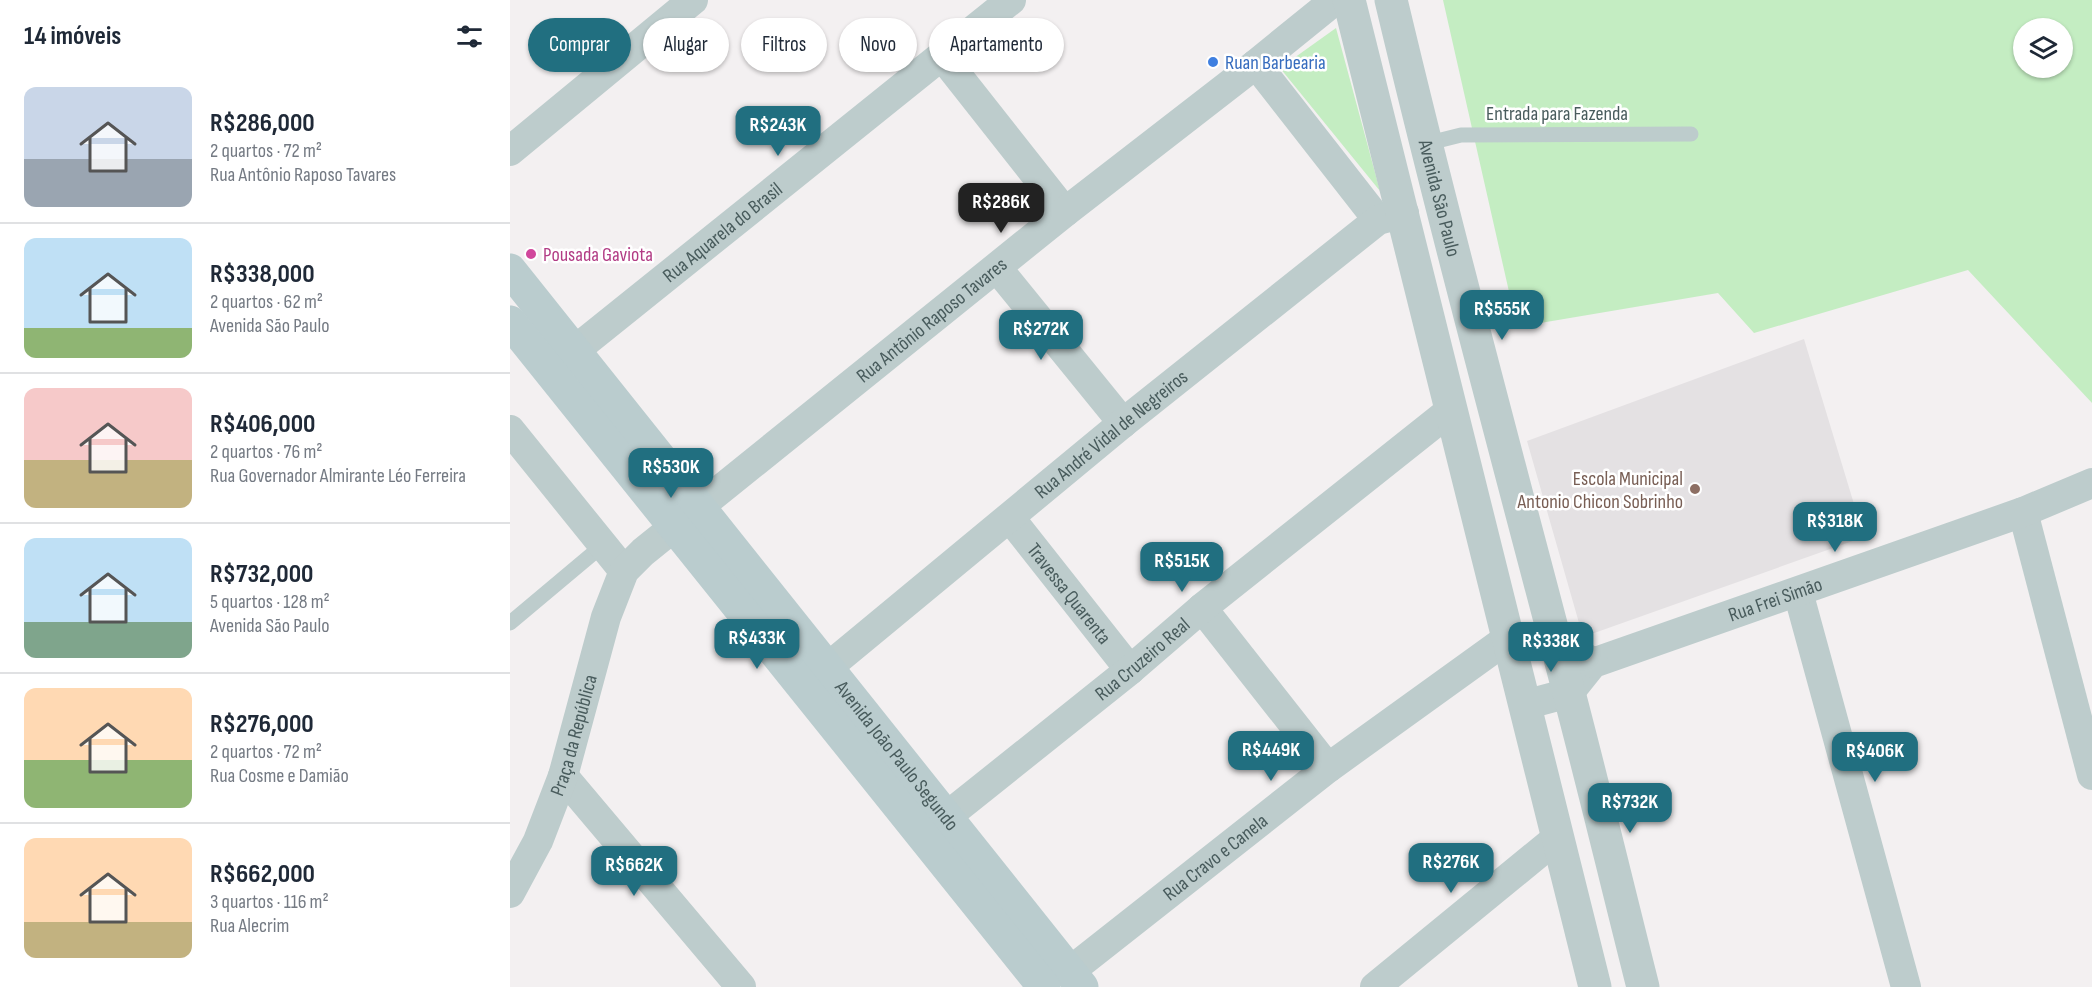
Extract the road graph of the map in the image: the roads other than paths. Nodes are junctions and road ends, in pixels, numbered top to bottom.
1 (693, 0) edge
2 (1011, 0) edge
3 (1335, 0) edge
4 (1349, 0) edge
5 (1391, 0) edge
6 (989, 18) edge
7 (1256, 64) junction
8 (929, 66) edge
9 (955, 72) edge
10 (1690, 134) dead end
11 (1425, 144) junction
12 (510, 151) edge
13 (1065, 212) junction
14 (1391, 217) junction
15 (998, 268) junction
16 (510, 270) edge
17 (510, 322) edge
18 (574, 351) junction
19 (1451, 410) junction
20 (1123, 423) junction
21 (510, 430) edge
22 (2092, 483) edge
23 (2023, 512) junction
24 (687, 518) junction
25 (1010, 518) junction
26 (603, 545) junction
27 (624, 571) junction
28 (1798, 592) junction
29 (1202, 608) junction
30 (510, 623) edge
31 (1554, 638) junction
32 (1508, 639) junction
33 (1593, 663) junction
34 (827, 668) junction
35 (1130, 670) junction
36 (1569, 693) junction
37 (1524, 705) junction
38 (1328, 768) junction
39 (2092, 775) edge
40 (563, 776) junction
41 (946, 817) junction
42 (1557, 838) junction
43 (510, 893) edge
44 (1065, 982) edge
45 (741, 987) edge
46 (1375, 987) edge
47 (1595, 987) edge
48 (1643, 987) edge
49 (1906, 987) edge

1 - 12 street
2 - 6 street, Rua Aquarela do Brasil
3 - 7 street, Rua Antônio Raposo Tavares
4 - 14 street, Avenida São Paulo
5 - 11 street, Avenida São Paulo
7 - 13 street, Rua Antônio Raposo Tavares
7 - 14 street
8 - 18 street, Rua Aquarela do Brasil
9 - 13 street
10 - 11 lane, Entrada para Fazenda
11 - 31 street, Avenida São Paulo
13 - 15 street, Rua Antônio Raposo Tavares
14 - 19 street, Avenida São Paulo
14 - 20 street, Rua André Vidal de Negreiros
15 - 20 street
15 - 24 street, Rua Antônio Raposo Tavares
16 - 18 main road, Avenida João Paulo Segundo
17 - 24 main road, Avenida João Paulo Segundo
18 - 24 main road, Avenida João Paulo Segundo
19 - 29 street, Rua Cruzeiro Real
19 - 32 street, Avenida São Paulo
20 - 25 street, Rua André Vidal de Negreiros
21 - 26 street
22 - 23 street, Rua Frei Simão
23 - 28 street, Rua Frei Simão
23 - 39 street
24 - 27 street, Praça da República
24 - 34 main road, Avenida João Paulo Segundo
24 - 44 main road, Avenida João Paulo Segundo
25 - 34 street, Rua André Vidal de Negreiros
25 - 35 street, Travessa Quarenta
26 - 27 street
26 - 30 lane
27 - 40 street, Praça da República
28 - 33 street, Rua Frei Simão
28 - 49 street
29 - 35 street, Rua Cruzeiro Real
29 - 38 street
31 - 32 street
31 - 33 street
31 - 36 street, Avenida São Paulo
32 - 37 street, Avenida São Paulo
32 - 38 street, Rua Cravo e Canela
33 - 36 street
34 - 41 main road, Avenida João Paulo Segundo
35 - 41 street, Rua Cruzeiro Real
36 - 37 street
36 - 48 street, Avenida São Paulo
37 - 42 street, Avenida São Paulo
38 - 44 street, Rua Cravo e Canela
40 - 43 street, Praça da República
40 - 45 street
41 - 44 main road, Avenida João Paulo Segundo
42 - 46 street
42 - 47 street, Avenida São Paulo

